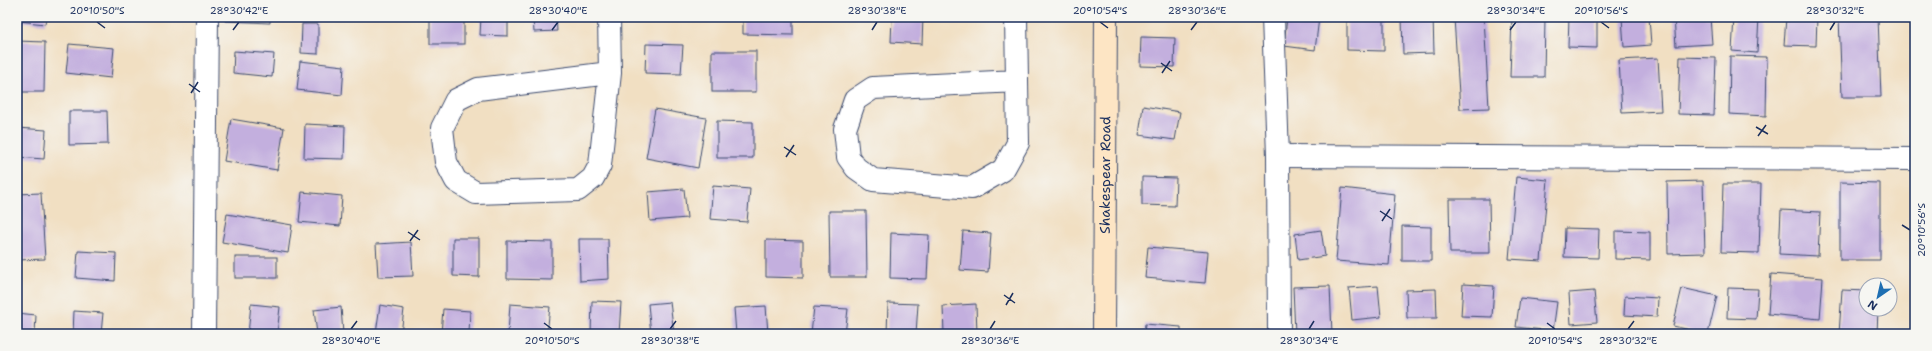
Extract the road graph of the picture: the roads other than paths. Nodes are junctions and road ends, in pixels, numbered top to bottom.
1 (207, 17) edge
2 (609, 17) edge
3 (1016, 17) edge
4 (1106, 17) edge
5 (1273, 17) edge
6 (610, 73) junction
7 (1018, 81) junction
8 (1278, 156) junction
9 (1915, 159) edge
10 (204, 334) edge
11 (1104, 334) edge
12 (1279, 334) edge

1 - 10 street
2 - 6 street
3 - 7 street
4 - 11 street, Shakespear Road
5 - 8 street
6 - 6 street
7 - 7 street
8 - 9 street
8 - 12 street

